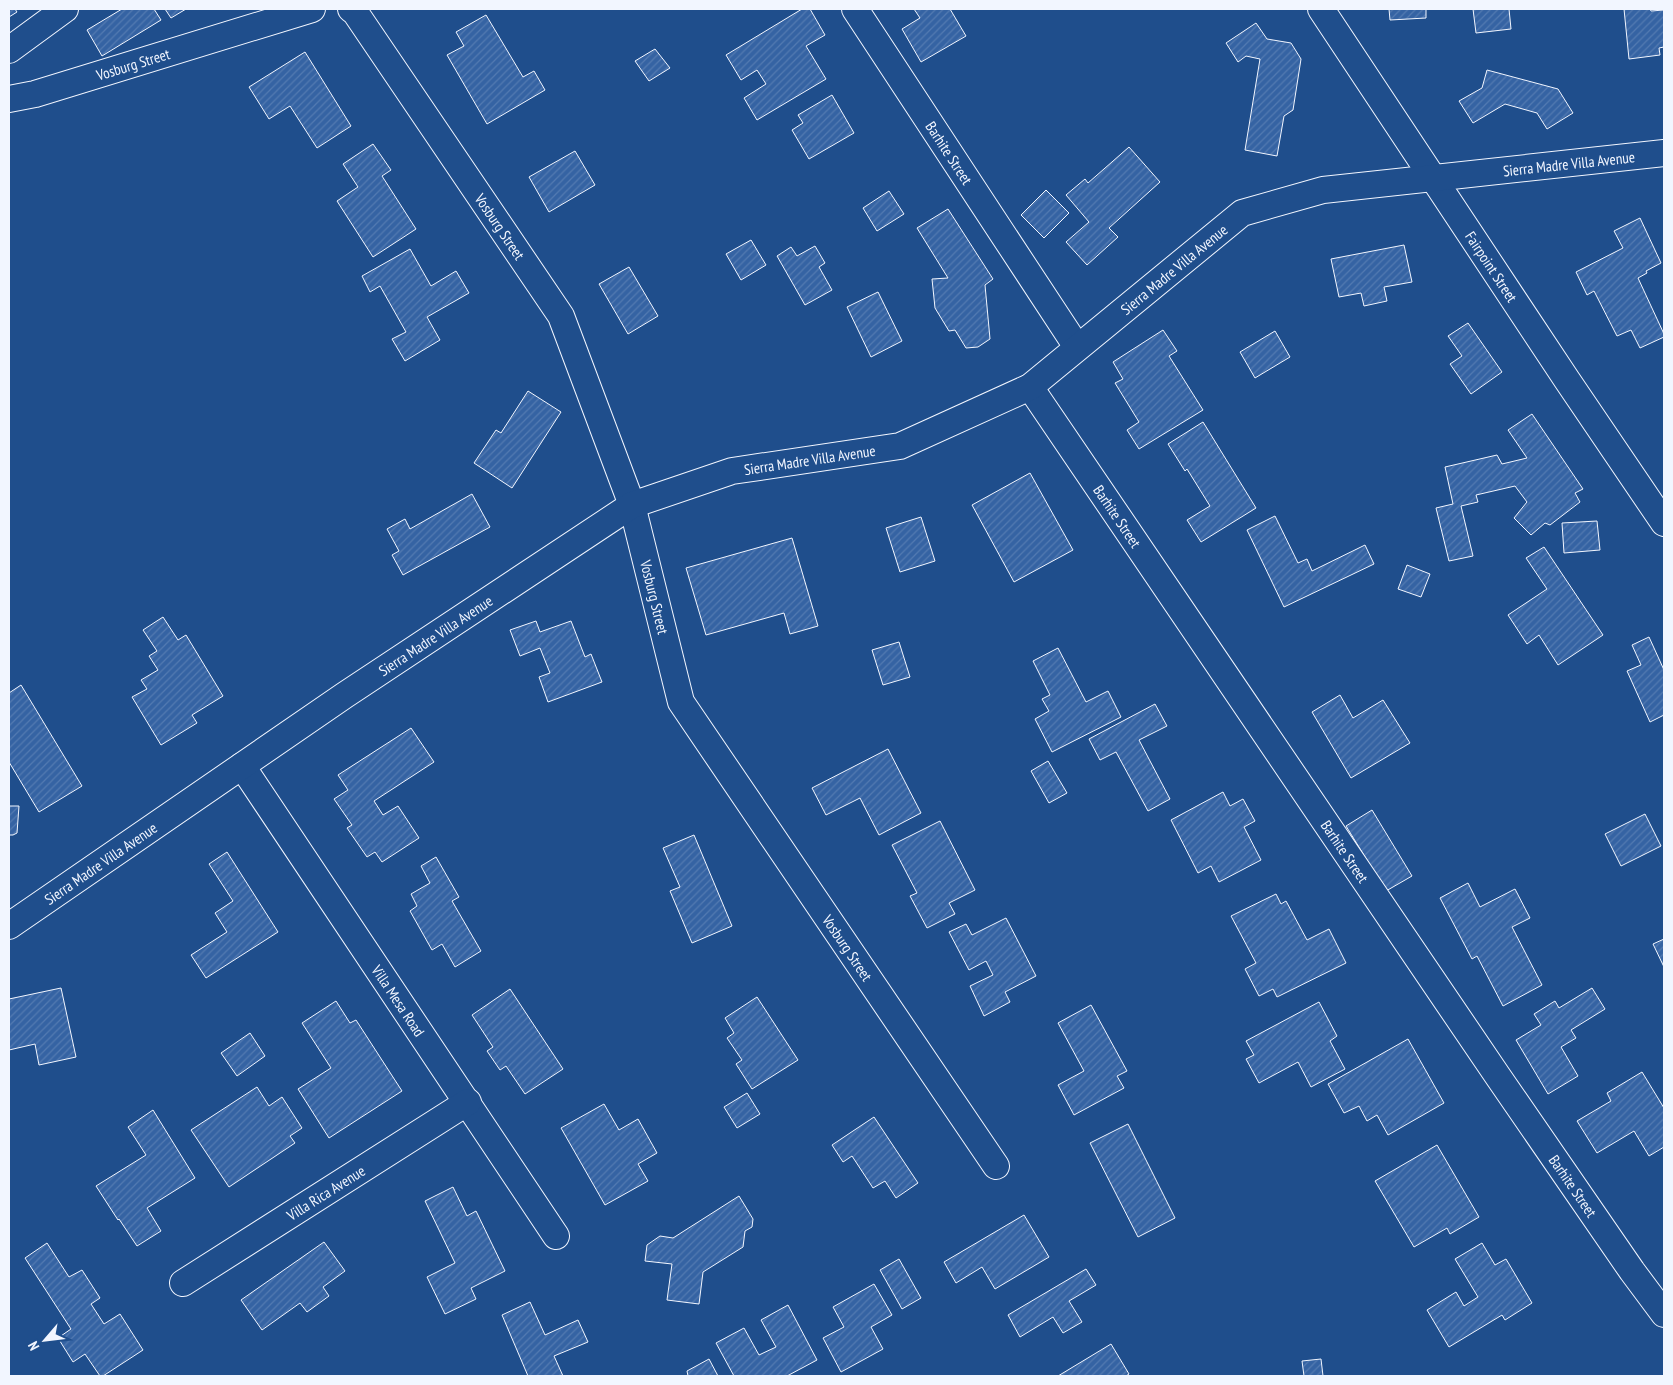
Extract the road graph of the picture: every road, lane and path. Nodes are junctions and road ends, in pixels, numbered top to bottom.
1 (65, 9) edge
2 (312, 9) edge
3 (351, 9) edge
4 (855, 9) edge
5 (1321, 9) edge
6 (9, 50) edge
7 (9, 99) edge
8 (1664, 153) edge
9 (1434, 179) junction
10 (1077, 348) junction
11 (1030, 387) junction
12 (632, 505) junction
13 (1664, 523) edge
14 (242, 766) junction
15 (9, 926) edge
16 (468, 1102) junction
17 (996, 1166) dead end
18 (556, 1236) dead end
19 (183, 1283) dead end
20 (1664, 1314) edge

1 - 6 street
2 - 7 street, Vosburg Street
3 - 12 street, Vosburg Street
4 - 10 street, Barhite Street
5 - 9 street, Fairpoint Street
8 - 9 street, Sierra Madre Villa Avenue
9 - 10 street, Sierra Madre Villa Avenue
9 - 13 street, Fairpoint Street
10 - 11 street, Sierra Madre Villa Avenue
11 - 12 street, Sierra Madre Villa Avenue
11 - 20 street, Barhite Street
12 - 14 street, Sierra Madre Villa Avenue
12 - 17 street, Vosburg Street
14 - 15 street, Sierra Madre Villa Avenue
14 - 16 street, Villa Mesa Road
16 - 18 street, Villa Mesa Road
16 - 19 street, Villa Rica Avenue

